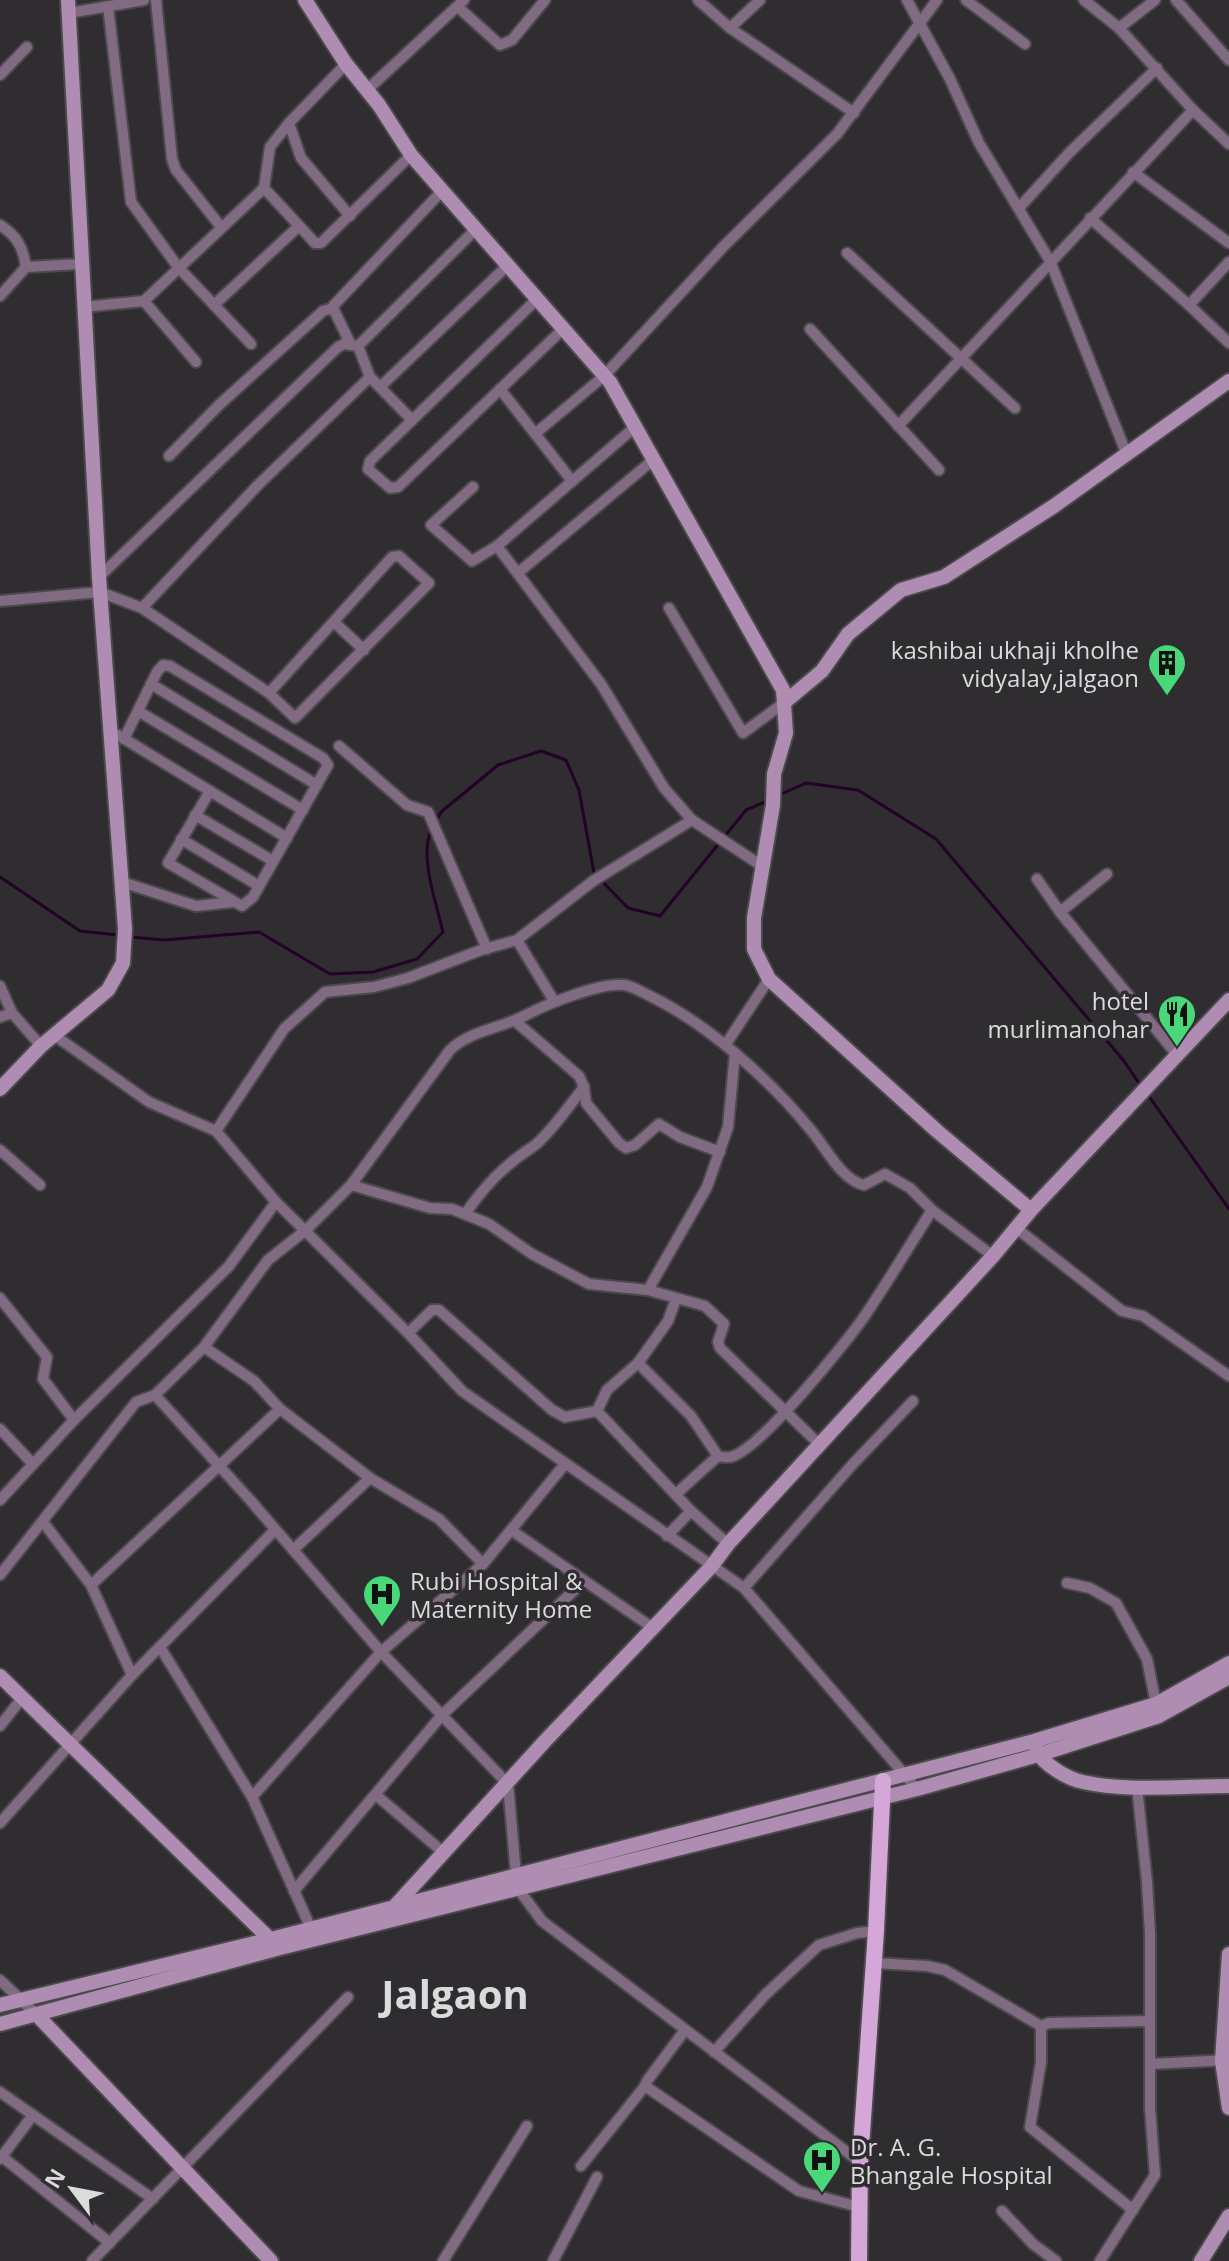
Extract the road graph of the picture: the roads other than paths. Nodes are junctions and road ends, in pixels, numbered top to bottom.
1 (144, 0) edge
2 (156, 0) edge
3 (305, 0) edge
4 (545, 0) edge
5 (698, 0) edge
6 (760, 0) edge
7 (907, 0) edge
8 (937, 0) edge
9 (966, 0) edge
10 (1084, 0) edge
11 (1155, 0) edge
12 (1176, 0) edge
13 (461, 3) edge
14 (69, 6) edge
15 (108, 6) junction
16 (920, 21) junction
17 (730, 28) junction
18 (1119, 28) junction
19 (1025, 44) dead end
20 (27, 47) dead end
21 (1229, 60) edge
22 (346, 64) junction
23 (1157, 68) junction
24 (0, 75) edge
25 (367, 90) junction
26 (1193, 110) junction
27 (854, 113) junction
28 (289, 123) junction
29 (1229, 144) edge
30 (411, 155) junction
31 (1133, 172) junction
32 (264, 188) junction
33 (442, 191) junction
34 (1019, 208) junction
35 (350, 216) junction
36 (1090, 218) junction
37 (299, 226) junction
38 (221, 227) junction
39 (2, 229) edge
40 (475, 230) junction
41 (1229, 243) edge
42 (23, 249) junction
43 (847, 253) dead end
44 (1050, 261) junction
45 (1229, 262) edge
46 (81, 264) junction
47 (44, 266) junction
48 (507, 266) junction
49 (26, 267) junction
50 (178, 267) junction
51 (0, 296) edge
52 (537, 299) junction
53 (144, 301) junction
54 (214, 305) junction
55 (1189, 305) junction
56 (83, 307) junction
57 (333, 308) junction
58 (563, 329) junction
59 (810, 329) dead end
60 (1229, 343) edge
61 (251, 344) dead end
62 (354, 345) junction
63 (960, 358) junction
64 (196, 362) dead end
65 (604, 376) junction
66 (370, 377) junction
67 (1229, 381) edge
68 (380, 387) junction
69 (500, 389) junction
70 (1015, 408) dead end
71 (412, 420) junction
72 (898, 426) junction
73 (635, 427) junction
74 (536, 433) junction
75 (1127, 455) junction
76 (169, 456) dead end
77 (653, 460) junction
78 (939, 470) dead end
79 (572, 481) junction
80 (473, 487) dead end
81 (497, 546) junction
82 (519, 572) junction
83 (100, 585) junction
84 (0, 601) edge
85 (142, 608) junction
86 (669, 608) dead end
87 (334, 622) junction
88 (364, 650) junction
89 (151, 684) junction
90 (269, 693) junction
91 (785, 702) junction
92 (138, 711) junction
93 (118, 735) junction
94 (339, 746) dead end
95 (317, 785) junction
96 (210, 791) junction
97 (303, 810) junction
98 (195, 815) junction
99 (692, 820) junction
100 (287, 838) junction
101 (181, 839) junction
102 (273, 861) junction
103 (762, 866) junction
104 (1107, 874) dead end
105 (1037, 879) dead end
106 (122, 882) junction
107 (259, 886) junction
108 (233, 902) junction
109 (1060, 912) junction
110 (517, 940) junction
111 (487, 949) junction
112 (769, 979) junction
113 (0, 986) edge
114 (1229, 1000) edge
115 (554, 1001) junction
116 (12, 1013) junction
117 (0, 1017) edge
118 (515, 1021) junction
119 (54, 1035) junction
120 (726, 1044) junction
121 (41, 1046) junction
122 (735, 1053) junction
123 (1178, 1056) junction
124 (584, 1087) junction
125 (0, 1089) edge
126 (216, 1131) junction
127 (0, 1150) edge
128 (720, 1152) junction
129 (40, 1185) dead end
130 (351, 1185) junction
131 (276, 1202) junction
132 (932, 1210) junction
133 (1031, 1210) junction
134 (465, 1214) junction
135 (1016, 1228) junction
136 (306, 1230) junction
137 (993, 1256) junction
138 (648, 1290) junction
139 (0, 1298) edge
140 (676, 1299) junction
141 (408, 1333) junction
142 (204, 1347) junction
143 (638, 1363) junction
144 (1229, 1376) edge
145 (155, 1395) junction
146 (913, 1401) dead end
147 (280, 1409) junction
148 (785, 1410) junction
149 (597, 1411) junction
150 (74, 1420) junction
151 (0, 1429) edge
152 (821, 1446) junction
153 (718, 1456) junction
154 (32, 1463) junction
155 (565, 1464) junction
156 (220, 1467) junction
157 (370, 1478) junction
158 (676, 1494) junction
159 (0, 1500) edge
160 (691, 1511) junction
161 (43, 1522) junction
162 (275, 1530) junction
163 (511, 1530) junction
164 (667, 1536) junction
165 (728, 1544) junction
166 (293, 1550) junction
167 (483, 1564) junction
168 (711, 1567) junction
169 (0, 1575) edge
170 (584, 1581) junction
171 (1067, 1583) dead end
172 (91, 1585) junction
173 (744, 1588) junction
174 (653, 1628) junction
175 (160, 1647) junction
176 (381, 1652) junction
177 (1229, 1663) edge
178 (132, 1675) junction
179 (0, 1676) edge
180 (1229, 1677) edge
181 (22, 1698) junction
182 (1156, 1704) junction
183 (442, 1715) junction
184 (0, 1726) edge
185 (69, 1743) junction
186 (1036, 1748) junction
187 (905, 1775) junction
188 (508, 1784) junction
189 (1229, 1786) edge
190 (1137, 1787) junction
191 (883, 1788) junction
192 (917, 1789) junction
193 (376, 1795) junction
194 (252, 1797) junction
195 (0, 1823) edge
196 (444, 1853) junction
197 (518, 1882) junction
198 (294, 1891) junction
199 (394, 1907) junction
200 (378, 1925) junction
201 (876, 1931) junction
202 (314, 1934) junction
203 (275, 1944) junction
204 (1229, 1954) edge
205 (874, 1963) junction
206 (0, 1980) edge
207 (348, 1997) dead end
208 (20, 2000) junction
209 (0, 2005) edge
210 (36, 2014) junction
211 (1150, 2021) junction
212 (0, 2024) edge
213 (1041, 2026) junction
214 (685, 2030) junction
215 (714, 2052) junction
216 (1225, 2061) edge
217 (1150, 2064) junction
218 (645, 2086) junction
219 (0, 2092) edge
220 (1229, 2108) edge
221 (33, 2115) junction
222 (527, 2126) dead end
223 (1, 2157) edge
224 (860, 2162) junction
225 (581, 2166) dead end
226 (183, 2169) junction
227 (597, 2177) dead end
228 (153, 2199) junction
229 (859, 2207) junction
230 (1133, 2210) junction
231 (1002, 2211) dead end
232 (1229, 2216) edge
233 (110, 2243) junction
234 (92, 2261) edge
235 (271, 2261) edge
236 (443, 2261) edge
237 (553, 2261) edge
238 (859, 2261) edge
239 (1056, 2261) edge
240 (1100, 2261) edge
241 (1201, 2261) edge

1 - 15 street
2 - 38 street
3 - 22 main road
4 - 13 street
5 - 17 street
6 - 17 street
7 - 16 street
8 - 16 street
9 - 19 street
10 - 18 street
11 - 18 street
12 - 21 street
13 - 25 street
14 - 15 street
14 - 46 main road
15 - 50 street
16 - 27 street
16 - 34 street
17 - 27 street
18 - 23 street
20 - 24 street
22 - 25 main road
22 - 28 street
23 - 26 street
23 - 34 street
25 - 30 main road
26 - 29 street
26 - 31 street
27 - 65 street
28 - 32 street
28 - 35 street
30 - 33 main road
30 - 35 street
31 - 36 street
31 - 41 street
32 - 37 street
32 - 38 street
33 - 40 main road
33 - 57 street
34 - 44 street
35 - 37 street
36 - 44 street
36 - 55 street
37 - 54 street
38 - 50 street
39 - 42 street
40 - 48 main road
40 - 62 street
42 - 47 street
42 - 49 street
43 - 63 street
44 - 63 street
44 - 75 street
45 - 55 street
46 - 47 street
46 - 56 main road
47 - 49 street
48 - 52 main road
48 - 68 street
49 - 51 street
50 - 53 street
50 - 54 street
52 - 58 main road
52 - 71 street
53 - 56 street
53 - 64 street
54 - 61 street
55 - 60 street
56 - 83 main road
57 - 62 street
57 - 76 street
58 - 65 main road
58 - 69 street
59 - 72 street
62 - 66 street
62 - 83 street
63 - 70 street
63 - 72 street
65 - 73 main road
65 - 74 street
66 - 68 street
66 - 85 street
67 - 75 main road
68 - 71 street
69 - 71 street
69 - 74 street
72 - 78 street
73 - 77 main road
73 - 79 street
74 - 79 street
75 - 91 main road
77 - 82 street
77 - 91 main road
79 - 81 street
80 - 81 street
81 - 82 street
82 - 99 street
83 - 84 street
83 - 85 street
83 - 93 main road
85 - 90 street
86 - 91 street
87 - 88 street
87 - 88 street
87 - 90 street
88 - 90 street
89 - 92 street
89 - 95 street
89 - 95 street
91 - 103 main road
92 - 93 street
92 - 97 street
93 - 96 street
93 - 106 main road
94 - 111 street
95 - 97 street
96 - 98 street
96 - 100 street
97 - 100 street
98 - 101 street
98 - 102 street
99 - 103 street
99 - 110 street
100 - 102 street
101 - 107 street
101 - 108 street
102 - 107 street
103 - 112 main road
104 - 109 street
105 - 109 street
106 - 108 street
106 - 119 main road
107 - 108 street
109 - 123 street
110 - 111 street
110 - 115 street
111 - 126 street
112 - 120 street
112 - 133 main road
113 - 116 street
114 - 123 main road
115 - 118 street
115 - 120 street
116 - 117 street
116 - 121 street
118 - 124 street
118 - 130 street
119 - 121 main road
119 - 126 street
120 - 122 street
121 - 125 main road
122 - 128 street
122 - 132 street
123 - 133 main road
124 - 128 street
124 - 134 street
126 - 131 street
127 - 129 street
128 - 138 street
130 - 134 street
130 - 136 street
131 - 136 street
131 - 150 street
132 - 137 street
132 - 148 street
133 - 135 main road
134 - 138 street
135 - 137 main road
135 - 144 street
136 - 141 street
136 - 142 street
137 - 152 main road
138 - 140 street
139 - 150 street
140 - 143 street
140 - 148 street
141 - 149 street
141 - 155 street
142 - 145 street
142 - 147 street
143 - 149 street
143 - 153 street
145 - 156 street
145 - 161 street
146 - 173 street
147 - 156 street
147 - 157 street
148 - 152 street
148 - 153 street
149 - 158 street
150 - 154 street
151 - 154 street
152 - 165 main road
153 - 158 street
154 - 159 street
155 - 163 street
155 - 164 street
156 - 162 street
156 - 172 street
157 - 166 street
157 - 167 street
158 - 160 street
160 - 164 street
160 - 165 street
161 - 169 street
161 - 172 street
162 - 166 street
162 - 175 street
163 - 167 street
163 - 170 street
164 - 168 street
165 - 168 main road
166 - 176 street
167 - 176 street
168 - 173 street
168 - 174 main road
170 - 174 street
170 - 183 street
171 - 182 street
172 - 178 street
173 - 187 street
174 - 188 main road
175 - 178 street
175 - 194 street
176 - 183 street
176 - 194 street
177 - 182 main road
178 - 185 street
179 - 181 main road
180 - 186 main road
181 - 184 street
181 - 185 main road
182 - 186 main road
183 - 188 street
183 - 193 street
185 - 195 street
185 - 203 main road
186 - 187 main road
186 - 190 main road
186 - 192 main road
187 - 191 main road
187 - 192 street
188 - 196 main road
188 - 197 street
189 - 190 main road
190 - 211 street
191 - 192 main road
191 - 197 main road
191 - 201 main road
193 - 196 street
193 - 198 street
194 - 198 street
196 - 199 main road
197 - 199 main road
197 - 200 main road
197 - 214 street
198 - 202 street
199 - 200 main road
199 - 202 main road
200 - 202 main road
201 - 205 main road
201 - 215 street
202 - 203 main road
203 - 208 main road
203 - 210 main road
204 - 216 main road
205 - 213 street
205 - 224 main road
206 - 208 street
207 - 226 street
208 - 209 main road
208 - 210 street
210 - 212 main road
210 - 226 main road
211 - 213 street
211 - 217 street
213 - 230 street
214 - 215 street
214 - 218 street
215 - 224 street
216 - 217 street
216 - 220 main road
217 - 230 street
218 - 225 street
218 - 229 street
219 - 221 street
221 - 223 street
221 - 228 street
222 - 236 street
223 - 233 street
224 - 229 main road
226 - 228 street
226 - 235 main road
227 - 237 street
228 - 233 street
229 - 238 main road
230 - 240 street
231 - 239 street
232 - 241 main road
233 - 234 street

